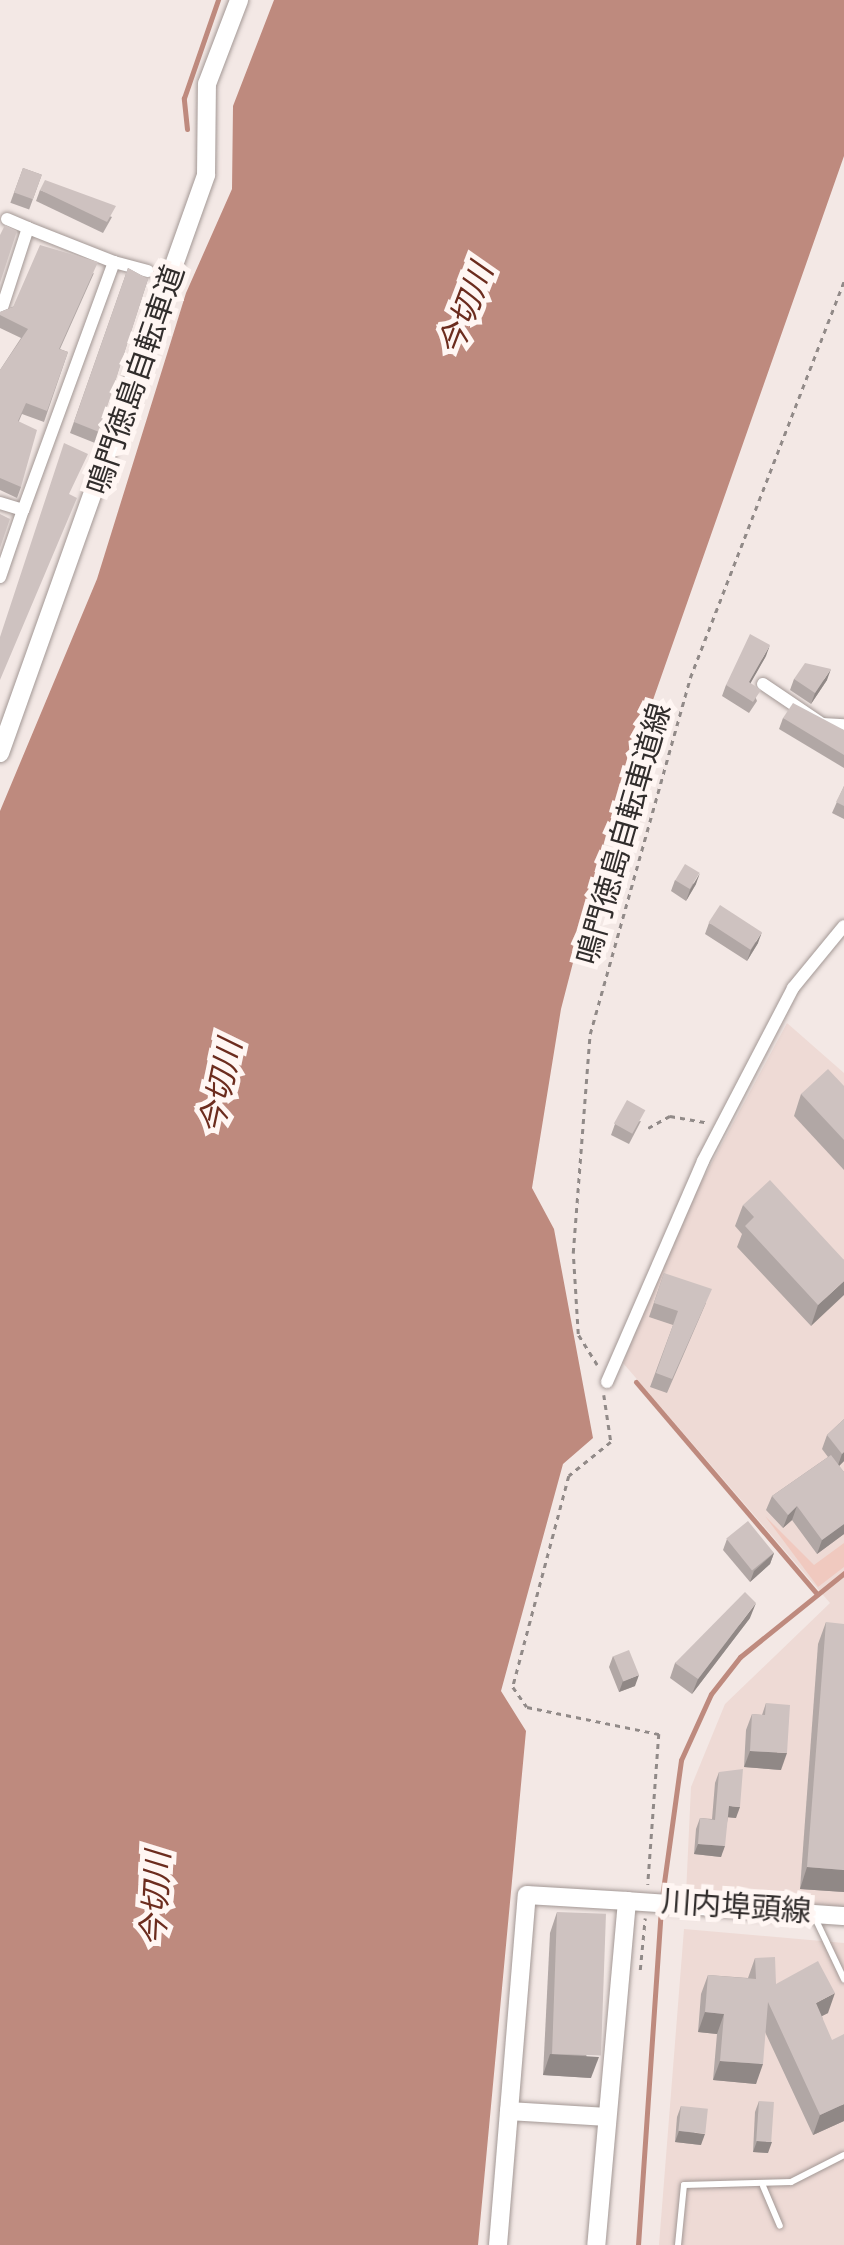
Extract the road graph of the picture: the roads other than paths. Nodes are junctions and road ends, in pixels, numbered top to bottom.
1 (239, 0) edge
2 (7, 219) dead end
3 (28, 228) junction
4 (114, 262) junction
5 (148, 271) dead end
6 (0, 314) edge
7 (0, 503) edge
8 (23, 510) junction
9 (0, 577) edge
10 (763, 684) dead end
11 (844, 725) edge
12 (0, 753) edge
13 (844, 926) edge
14 (607, 1382) road end
15 (627, 1901) junction
16 (812, 1912) junction
17 (844, 1916) edge
18 (844, 1980) edge
19 (509, 2111) junction
20 (607, 2117) junction
21 (844, 2155) edge
22 (763, 2186) junction
23 (780, 2226) dead end
24 (498, 2245) edge
25 (596, 2245) edge
26 (678, 2245) edge

1 - 12 main road, 鳴門徳島自転車道
2 - 3 street
3 - 4 street
3 - 6 street
4 - 5 street
4 - 8 street
7 - 8 street
8 - 9 street
10 - 11 street
13 - 14 street
15 - 16 main road, 川内埠頭線
15 - 19 main road, 川内埠頭線
15 - 20 main road
16 - 17 main road, 川内埠頭線
16 - 18 lane
19 - 20 main road
19 - 24 main road
20 - 25 main road
21 - 22 lane
22 - 23 lane
22 - 26 lane

